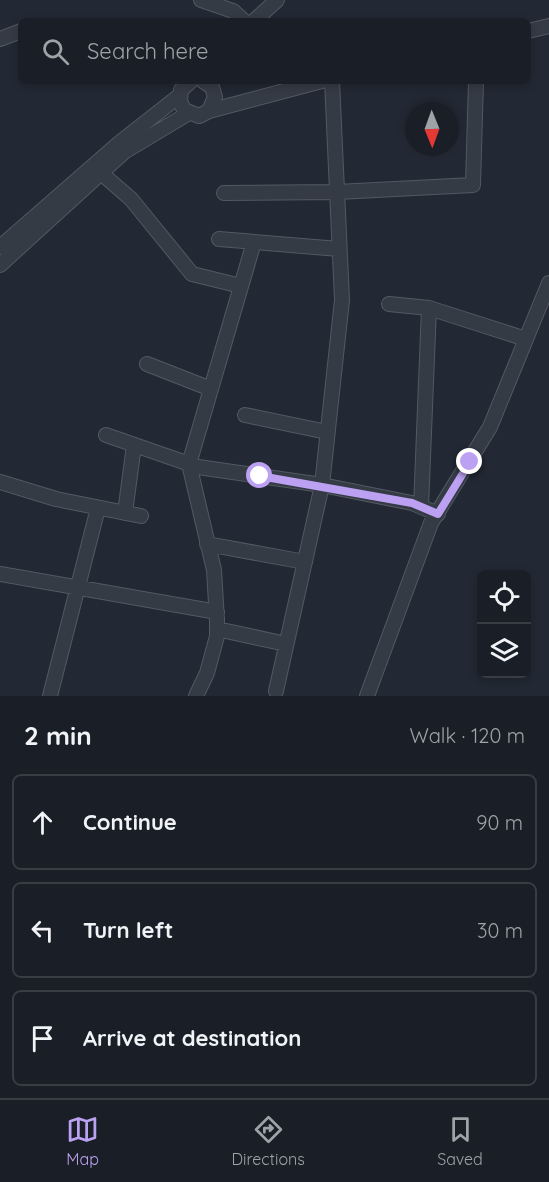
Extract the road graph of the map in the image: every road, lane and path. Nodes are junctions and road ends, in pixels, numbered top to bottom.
1 (201, 0) edge
2 (277, 0) edge
3 (241, 18) edge
4 (257, 18) edge
5 (549, 26) edge
6 (531, 30) edge
7 (18, 33) edge
8 (0, 39) edge
9 (206, 84) edge
10 (311, 84) edge
11 (332, 84) edge
12 (476, 84) edge
13 (182, 86) edge
14 (209, 111) junction
15 (189, 113) junction
16 (121, 148) junction
17 (101, 173) junction
18 (337, 192) junction
19 (224, 193) dead end
20 (0, 227) edge
21 (219, 239) dead end
22 (254, 242) junction
23 (4, 243) edge
24 (339, 249) junction
25 (0, 264) edge
26 (549, 283) edge
27 (242, 286) junction
28 (389, 304) dead end
29 (429, 308) junction
30 (526, 339) junction
31 (147, 364) dead end
32 (212, 389) junction
33 (245, 415) dead end
34 (327, 432) junction
35 (106, 435) dead end
36 (134, 445) junction
37 (189, 464) junction
38 (0, 482) edge
39 (322, 485) junction
40 (421, 507) junction
41 (98, 508) junction
42 (125, 513) junction
43 (438, 514) junction
44 (141, 516) dead end
45 (207, 544) junction
46 (305, 562) junction
47 (0, 574) edge
48 (77, 588) junction
49 (217, 612) junction
50 (217, 629) junction
51 (286, 644) junction
52 (276, 691) dead end
53 (50, 696) edge
54 (196, 696) edge
55 (367, 696) edge

1 - 3 street
2 - 4 street
5 - 6 street
7 - 8 street
9 - 14 street
10 - 14 street
11 - 18 street
12 - 18 street
13 - 15 street
13 - 16 street
14 - 15 street
15 - 16 street
16 - 17 street
16 - 23 street
17 - 25 street
17 - 27 street
18 - 19 street
18 - 24 street
20 - 23 street
21 - 22 street
22 - 24 street
22 - 27 street
24 - 34 street
26 - 30 street
27 - 32 street
28 - 29 street
29 - 30 street
29 - 40 street
30 - 43 street
31 - 32 street
32 - 37 street
33 - 34 street
34 - 39 street
35 - 36 street
36 - 37 street
36 - 42 street
37 - 39 street
37 - 45 street
38 - 41 street
39 - 40 street
39 - 46 street
40 - 43 street
41 - 42 street
41 - 48 street
42 - 44 street
43 - 55 street
45 - 46 street
45 - 49 street
46 - 51 street
47 - 48 street
48 - 49 street
48 - 53 street
49 - 50 street
50 - 51 street
50 - 54 street
51 - 52 street

